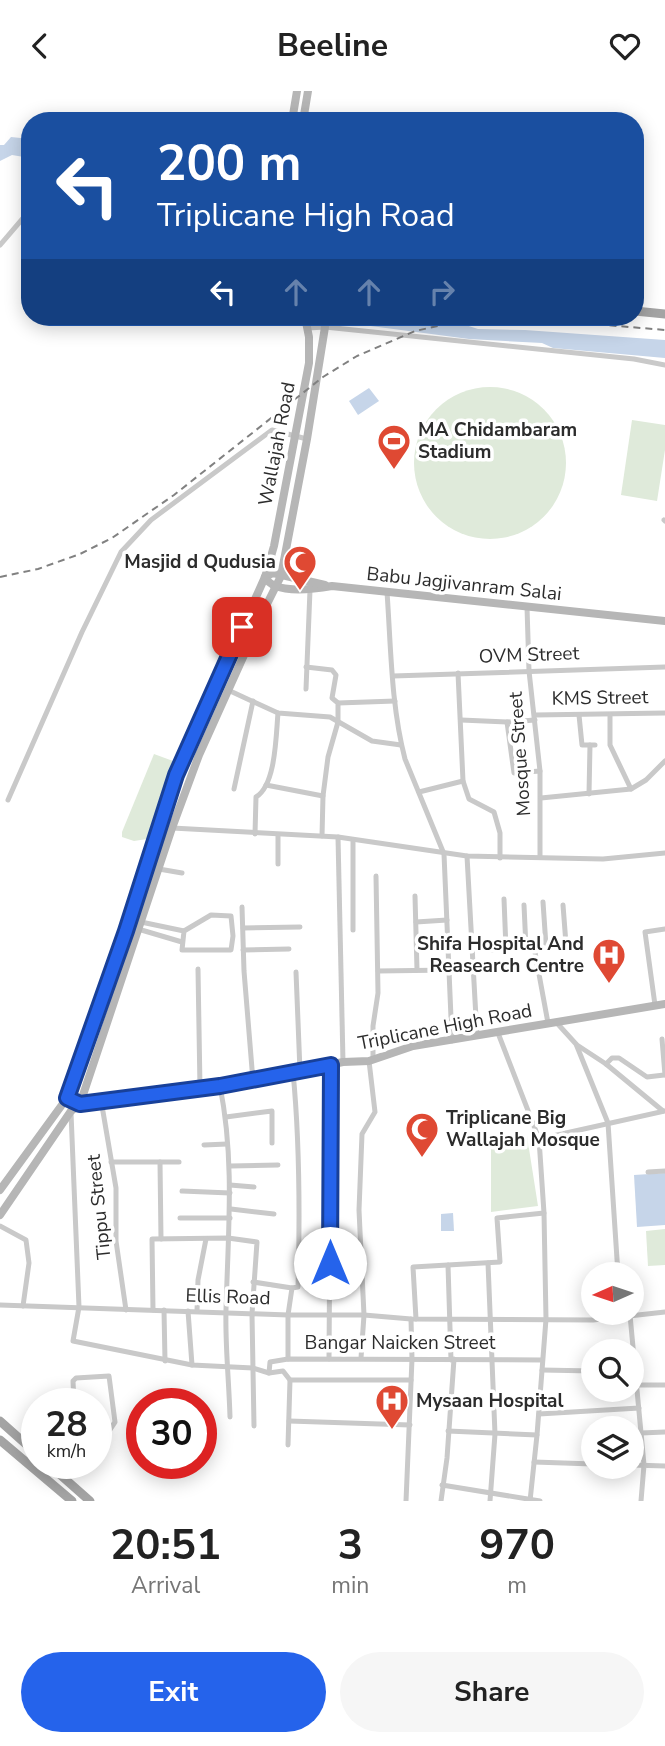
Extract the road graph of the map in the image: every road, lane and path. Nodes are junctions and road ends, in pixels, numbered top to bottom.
1 (297, 91) edge
2 (308, 91) edge
3 (294, 112) edge
4 (304, 112) edge
5 (21, 220) edge
6 (0, 245) edge
7 (644, 312) edge
8 (665, 314) edge
9 (325, 327) junction
10 (308, 328) joint
11 (665, 365) edge
12 (295, 436) junction
13 (307, 439) junction
14 (265, 576) junction
15 (281, 576) junction
16 (332, 586) junction
17 (276, 587) junction
18 (310, 590) junction
19 (387, 592) junction
20 (527, 607) junction
21 (665, 621) edge
22 (306, 667) junction
23 (665, 667) edge
24 (529, 671) junction
25 (458, 673) junction
26 (393, 676) junction
27 (306, 689) dead end
28 (228, 690) junction
29 (253, 701) junction
30 (395, 701) junction
31 (338, 703) junction
32 (278, 713) junction
33 (665, 713) edge
34 (579, 715) junction
35 (610, 715) junction
36 (535, 718) junction
37 (460, 720) junction
38 (338, 722) junction
39 (507, 722) junction
40 (401, 745) junction
41 (665, 761) edge
42 (540, 771) junction
43 (463, 781) junction
44 (266, 785) junction
45 (234, 789) dead end
46 (631, 789) junction
47 (419, 792) junction
48 (589, 795) junction
49 (323, 796) junction
50 (541, 798) junction
51 (8, 800) dead end
52 (172, 828) junction
53 (255, 834) junction
54 (278, 835) junction
55 (322, 836) junction
56 (338, 837) junction
57 (353, 841) junction
58 (665, 853) edge
59 (443, 854) junction
60 (467, 856) junction
61 (540, 857) junction
62 (500, 858) junction
63 (278, 865) dead end
64 (159, 869) junction
65 (182, 873) dead end
66 (376, 877) dead end
67 (415, 896) dead end
68 (504, 899) dead end
69 (543, 902) dead end
70 (524, 905) dead end
71 (563, 905) dead end
72 (242, 907) dead end
73 (447, 921) junction
74 (416, 922) junction
75 (140, 926) junction
76 (300, 927) dead end
77 (243, 928) junction
78 (665, 929) edge
79 (352, 930) dead end
80 (184, 931) junction
81 (182, 941) junction
82 (546, 946) junction
83 (534, 947) junction
84 (526, 948) junction
85 (289, 949) dead end
86 (506, 949) junction
87 (243, 950) junction
88 (491, 950) dead end
89 (198, 969) dead end
90 (417, 969) junction
91 (450, 970) junction
92 (377, 971) junction
93 (296, 972) dead end
94 (660, 1004) edge
95 (551, 1022) junction
96 (498, 1033) junction
97 (477, 1036) junction
98 (662, 1039) dead end
99 (452, 1041) junction
100 (576, 1044) junction
101 (371, 1060) junction
102 (343, 1062) junction
103 (606, 1064) junction
104 (331, 1065) junction
105 (296, 1072) junction
106 (664, 1075) edge
107 (253, 1081) junction
108 (220, 1086) junction
109 (200, 1088) junction
110 (67, 1098) junction
111 (101, 1100) junction
112 (80, 1104) junction
113 (71, 1111) junction
114 (664, 1111) edge
115 (226, 1117) junction
116 (608, 1123) junction
117 (539, 1139) junction
118 (272, 1143) dead end
119 (227, 1144) junction
120 (204, 1145) dead end
121 (179, 1161) dead end
122 (111, 1162) junction
123 (160, 1162) junction
124 (278, 1165) dead end
125 (230, 1166) junction
126 (665, 1171) edge
127 (648, 1172) dead end
128 (230, 1185) junction
129 (254, 1187) dead end
130 (0, 1190) edge
131 (182, 1191) dead end
132 (230, 1193) junction
133 (231, 1209) junction
134 (544, 1213) junction
135 (274, 1214) dead end
136 (0, 1215) edge
137 (180, 1218) dead end
138 (230, 1218) junction
139 (0, 1226) edge
140 (229, 1238) junction
141 (161, 1239) junction
142 (206, 1239) junction
143 (617, 1262) edge
144 (488, 1263) junction
145 (449, 1265) junction
146 (253, 1282) junction
147 (292, 1288) junction
148 (0, 1305) edge
149 (23, 1306) junction
150 (79, 1307) junction
151 (126, 1310) junction
152 (153, 1310) junction
153 (164, 1310) junction
154 (188, 1311) junction
155 (197, 1311) junction
156 (665, 1312) edge
157 (226, 1314) junction
158 (252, 1314) junction
159 (331, 1314) junction
160 (644, 1314) edge
161 (288, 1315) junction
162 (364, 1315) junction
163 (449, 1318) junction
164 (491, 1318) junction
165 (413, 1319) junction
166 (545, 1319) junction
167 (581, 1320) edge
168 (361, 1358) junction
169 (493, 1358) junction
170 (288, 1359) junction
171 (329, 1359) junction
172 (412, 1359) junction
173 (452, 1359) junction
174 (542, 1360) junction
175 (165, 1361) junction
176 (192, 1365) junction
177 (228, 1367) junction
178 (253, 1368) junction
179 (542, 1370) junction
180 (581, 1371) edge
181 (269, 1373) junction
182 (290, 1380) junction
183 (411, 1380) junction
184 (644, 1385) edge
185 (665, 1385) edge
186 (74, 1388) edge
187 (110, 1388) edge
188 (112, 1400) edge
189 (638, 1402) edge
190 (639, 1408) junction
191 (539, 1414) junction
192 (640, 1416) edge
193 (230, 1417) dead end
194 (0, 1421) edge
195 (289, 1421) junction
196 (410, 1425) junction
197 (112, 1426) edge
198 (254, 1426) dead end
199 (448, 1431) junction
200 (665, 1432) edge
201 (644, 1433) edge
202 (495, 1434) junction
203 (537, 1435) junction
204 (0, 1440) edge
205 (21, 1440) edge
206 (288, 1445) dead end
207 (534, 1462) junction
208 (581, 1464) edge
209 (644, 1465) edge
210 (665, 1466) edge
211 (65, 1479) edge
212 (643, 1479) edge
213 (442, 1485) junction
214 (491, 1493) junction
215 (72, 1501) edge
216 (90, 1501) edge
217 (406, 1501) edge
218 (441, 1501) edge
219 (490, 1501) edge
220 (530, 1501) edge
221 (540, 1501) edge
222 (641, 1501) edge

1 - 3 main road
2 - 4 main road
5 - 6 street
7 - 8 main road
9 - 10 street
9 - 11 street
9 - 13 main road, Wallajah Road
10 - 12 main road, Wallajah Road
12 - 13 street
12 - 14 main road, Wallajah Road
12 - 51 street
13 - 15 main road, Wallajah Road
14 - 15 main road
14 - 17 main road
14 - 110 main road, Wallajah Road
15 - 16 main road
15 - 17 main road, Wallajah Road
16 - 18 main road, Babu Jagjivanram Salai
16 - 19 main road, Babu Jagjivanram Salai
17 - 18 main road, Babu Jagjivanram Salai
17 - 28 main road, Wallajah Road
18 - 22 street
19 - 20 main road, Babu Jagjivanram Salai
19 - 26 street
20 - 21 main road, Babu Jagjivanram Salai
20 - 24 street, Mosque Street
22 - 27 street
22 - 31 street
23 - 24 street, OVM Street
24 - 25 street, OVM Street
24 - 36 street, Mosque Street
25 - 26 street, OVM Street
25 - 37 street
26 - 30 street
28 - 29 street
28 - 52 main road, Wallajah Road
29 - 32 street
29 - 45 street
30 - 31 street
30 - 40 street
31 - 38 street
32 - 38 street
32 - 44 street
33 - 35 street, KMS Street
34 - 35 street, KMS Street
34 - 36 street, KMS Street
34 - 48 street
35 - 46 street
36 - 39 street, KMS Street
36 - 42 street, Mosque Street
37 - 39 street, KMS Street
37 - 43 street
38 - 40 street
38 - 49 street
39 - 42 street
40 - 47 street
41 - 46 street
42 - 50 street, Mosque Street
43 - 47 street
43 - 62 street
44 - 49 street
44 - 53 street
46 - 48 street
47 - 59 street
48 - 50 street
49 - 55 street
50 - 61 street, Mosque Street
52 - 53 street
52 - 64 main road, Wallajah Road
53 - 54 street
54 - 55 street
54 - 63 street
55 - 56 street
56 - 57 street
56 - 102 street
57 - 59 street
57 - 79 street
58 - 61 street
59 - 60 street
59 - 73 street
60 - 62 street
60 - 97 street
61 - 62 street
64 - 65 street
64 - 75 main road, Wallajah Road
66 - 92 street
67 - 74 street
68 - 86 street
69 - 82 street
70 - 84 street
71 - 82 street
72 - 77 street
73 - 74 street
73 - 91 street
74 - 90 street
75 - 80 street
75 - 81 street
75 - 112 main road, Wallajah Road
76 - 77 street
77 - 87 street
78 - 94 street
80 - 81 street
80 - 81 street
82 - 83 street
83 - 84 street
83 - 95 street
84 - 86 street
85 - 87 street
86 - 88 street
87 - 107 street
89 - 109 street
90 - 91 street
90 - 92 street
91 - 99 street
92 - 101 street
93 - 105 street
94 - 95 main road, Triplicane High Road
95 - 96 main road, Triplicane High Road
95 - 100 street
96 - 97 main road, Triplicane High Road
96 - 117 street
97 - 99 main road, Triplicane High Road
98 - 106 street
99 - 101 main road, Triplicane High Road
100 - 103 street
100 - 116 street
101 - 102 main road, Triplicane High Road
101 - 162 street
102 - 104 main road, Triplicane High Road
103 - 106 street
103 - 114 street
104 - 105 main road, Triplicane High Road
104 - 159 street
105 - 107 main road, Triplicane High Road
105 - 147 street
107 - 108 main road, Triplicane High Road
108 - 109 main road, Triplicane High Road
108 - 115 street
109 - 111 main road, Triplicane High Road
110 - 112 main road
110 - 130 main road, Wallajah Road
111 - 112 main road, Triplicane High Road
111 - 122 street, Tippu Street
112 - 113 main road
113 - 136 main road
113 - 150 street
114 - 116 street
115 - 118 street
115 - 119 street
116 - 117 street
116 - 143 street
117 - 134 street
119 - 120 street
119 - 125 street
121 - 123 street
122 - 123 street
122 - 151 street, Tippu Street
123 - 141 street
124 - 125 street
125 - 128 street
126 - 127 street
128 - 129 street
128 - 132 street
131 - 132 street
132 - 133 street
133 - 135 street
133 - 138 street
134 - 144 street
134 - 166 street
137 - 138 street
138 - 140 street
139 - 149 street
140 - 142 street
140 - 146 street
140 - 157 street
141 - 142 street
141 - 152 street
142 - 155 street
144 - 145 street
144 - 164 street
145 - 163 street
145 - 165 street
146 - 147 street
146 - 158 street
147 - 161 street
148 - 149 street, Ellis Road
149 - 150 street, Ellis Road
150 - 151 street, Ellis Road
150 - 175 street
151 - 152 street, Ellis Road
152 - 153 street, Ellis Road
153 - 154 street, Ellis Road
153 - 175 street
154 - 155 street, Ellis Road
154 - 176 street
155 - 157 street, Ellis Road
156 - 160 street, Ellis Road
157 - 158 street, Ellis Road
157 - 177 street
158 - 161 street, Ellis Road
158 - 178 street
159 - 161 street, Ellis Road
159 - 162 street, Ellis Road
159 - 171 street
161 - 170 street
162 - 165 street, Ellis Road
162 - 168 street
163 - 164 street, Ellis Road
163 - 165 street, Ellis Road
163 - 173 street
164 - 166 street, Ellis Road
164 - 169 street
165 - 172 street
166 - 167 street, Ellis Road
166 - 174 street
168 - 171 street, Bangar Naicken Street
168 - 172 street, Bangar Naicken Street
169 - 173 street, Bangar Naicken Street
169 - 174 street, Bangar Naicken Street
169 - 202 street
170 - 171 street, Bangar Naicken Street
170 - 181 street, Bangar Naicken Street
172 - 173 street, Bangar Naicken Street
172 - 183 street
173 - 199 street
174 - 179 street
175 - 176 street
176 - 177 street
177 - 178 street
177 - 193 street
178 - 181 street
178 - 198 street
179 - 180 street
179 - 191 street
181 - 182 street
182 - 183 street
182 - 195 street
183 - 196 street
184 - 185 street
186 - 187 street
188 - 197 street
189 - 190 street
190 - 191 street
190 - 192 street
191 - 203 street
194 - 205 main road
195 - 196 street
195 - 206 street
196 - 217 street
199 - 202 street
199 - 213 street
200 - 201 street
202 - 203 street
202 - 214 street
203 - 207 street
204 - 215 main road
207 - 208 street
207 - 220 street
209 - 210 street
211 - 216 main road
212 - 222 street
213 - 214 street
213 - 218 street
214 - 219 street
214 - 220 street
220 - 221 street

